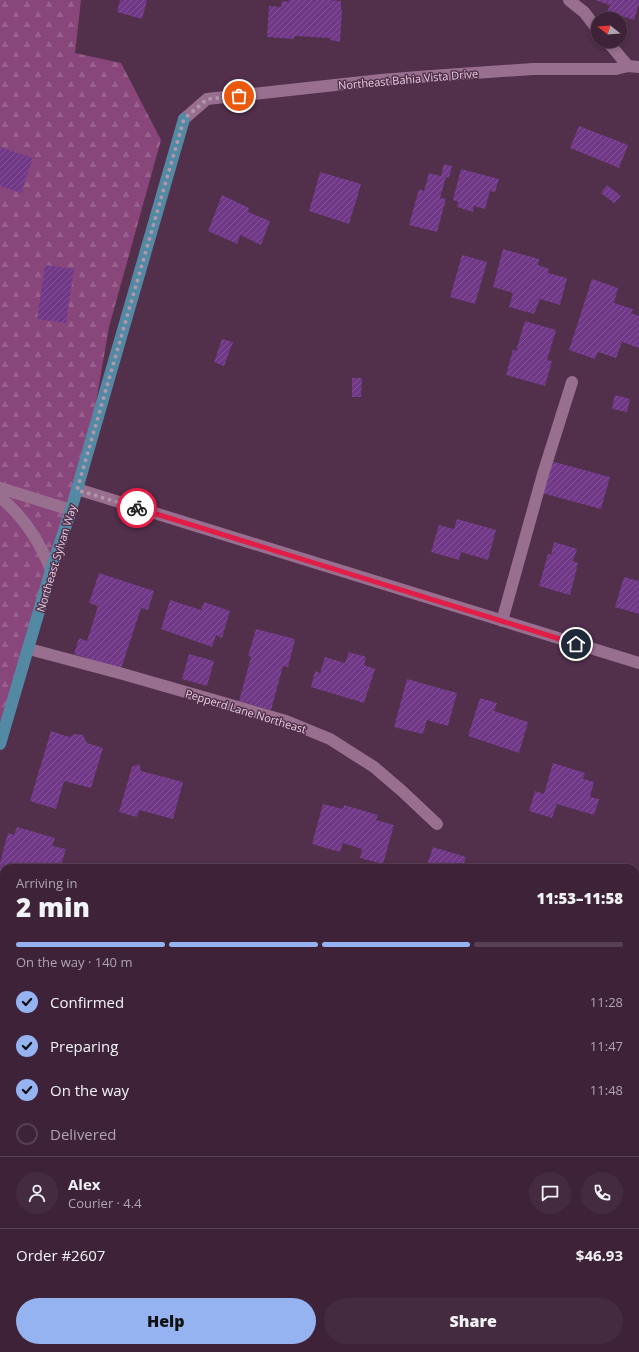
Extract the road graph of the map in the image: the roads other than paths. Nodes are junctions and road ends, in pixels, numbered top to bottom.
1 (569, 0) edge
2 (591, 21) edge
3 (614, 48) edge
4 (633, 67) edge
5 (184, 119) joint
6 (572, 382) dead end
7 (0, 488) edge
8 (77, 490) junction
9 (0, 497) edge
10 (71, 510) junction
11 (51, 570) junction
12 (502, 621) junction
13 (29, 649) junction
14 (639, 663) edge
15 (0, 744) edge
16 (437, 824) dead end

1 - 2 street
3 - 4 street
4 - 5 street, Northeast Bahia Vista Drive
5 - 8 main road, Northeast Sylvan Way
6 - 12 street
7 - 10 street
8 - 10 main road, Northeast Sylvan Way
8 - 12 street
9 - 11 street
10 - 11 main road, Northeast Sylvan Way
11 - 13 main road, Northeast Sylvan Way
12 - 14 street
13 - 15 main road, Northeast Sylvan Way
13 - 16 street, Pepperd Lane Northeast

